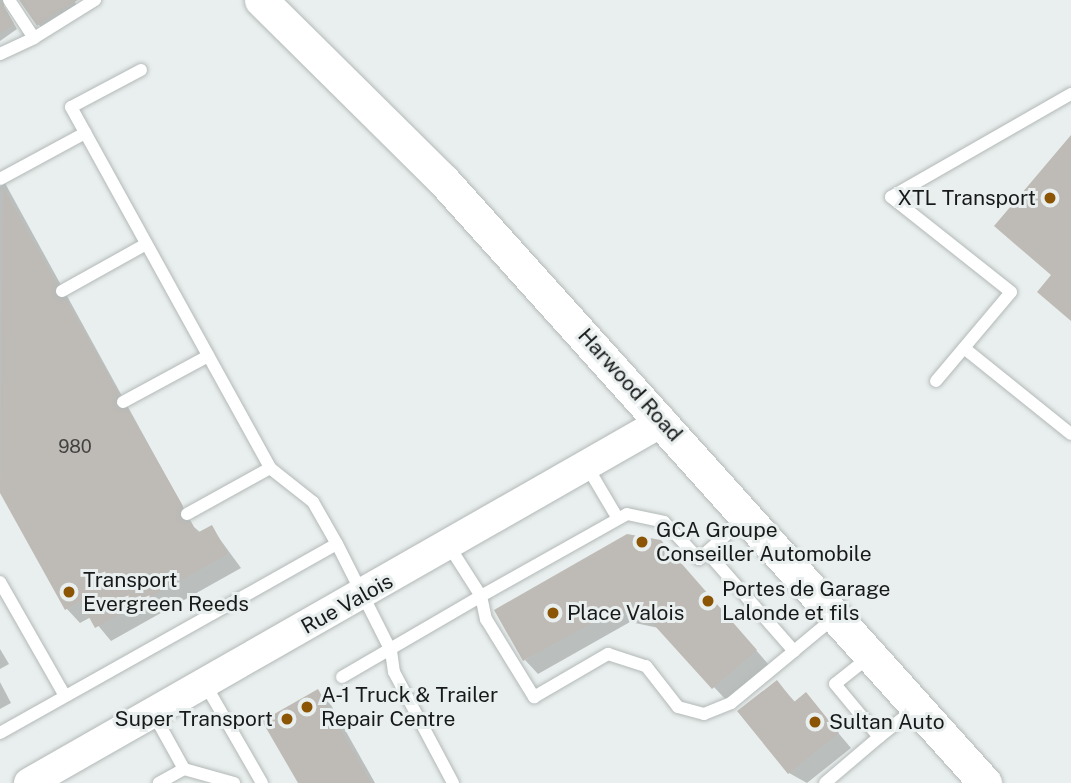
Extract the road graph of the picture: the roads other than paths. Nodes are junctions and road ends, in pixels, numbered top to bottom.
1 (9, 0) edge
2 (95, 0) edge
3 (261, 0) edge
4 (34, 38) junction
5 (0, 54) edge
6 (141, 70) dead end
7 (1071, 94) edge
8 (85, 133) junction
9 (0, 179) edge
10 (146, 244) junction
11 (62, 291) dead end
12 (964, 348) junction
13 (208, 356) junction
14 (936, 381) dead end
15 (123, 402) dead end
16 (662, 422) junction
17 (1071, 434) edge
18 (270, 468) junction
19 (587, 468) junction
20 (187, 514) dead end
21 (747, 516) junction
22 (617, 517) junction
23 (337, 544) junction
24 (449, 546) junction
25 (707, 552) junction
26 (0, 582) edge
27 (481, 596) junction
28 (359, 597) junction
29 (837, 616) junction
30 (391, 651) junction
31 (794, 651) junction
32 (872, 654) junction
33 (342, 677) dead end
34 (205, 684) junction
35 (65, 696) junction
36 (918, 706) junction
37 (153, 713) junction
38 (0, 733) edge
39 (879, 737) junction
40 (184, 769) junction
41 (35, 782) edge
42 (159, 783) edge
43 (234, 783) edge
44 (262, 783) edge
45 (453, 783) edge
46 (825, 783) edge
47 (985, 783) edge

1 - 4 lane
2 - 4 lane
3 - 16 main road, Harwood Road
4 - 5 lane
6 - 8 lane
7 - 12 lane
8 - 9 lane
8 - 10 lane
10 - 11 lane
10 - 13 lane
12 - 14 lane
12 - 17 lane
13 - 15 lane
13 - 18 lane
16 - 19 street, Rue Valois
16 - 21 main road, Harwood Road
18 - 20 lane
18 - 23 lane
19 - 22 lane
19 - 24 street, Rue Valois
21 - 25 lane
21 - 29 main road, Harwood Road
22 - 25 lane
22 - 27 lane
23 - 28 lane
23 - 35 lane
24 - 27 lane
24 - 28 street, Rue Valois
25 - 31 lane
26 - 35 lane
27 - 30 lane
27 - 31 lane
28 - 30 lane
28 - 34 street, Rue Valois
29 - 31 lane
29 - 32 main road, Harwood Road
30 - 33 lane
30 - 45 lane
32 - 36 main road, Harwood Road
32 - 39 lane
34 - 37 street, Rue Valois
34 - 44 lane
35 - 38 lane
36 - 39 lane
36 - 47 main road, Harwood Road
37 - 40 lane
37 - 41 street, Rue Valois
39 - 46 lane
40 - 42 lane
40 - 43 lane

